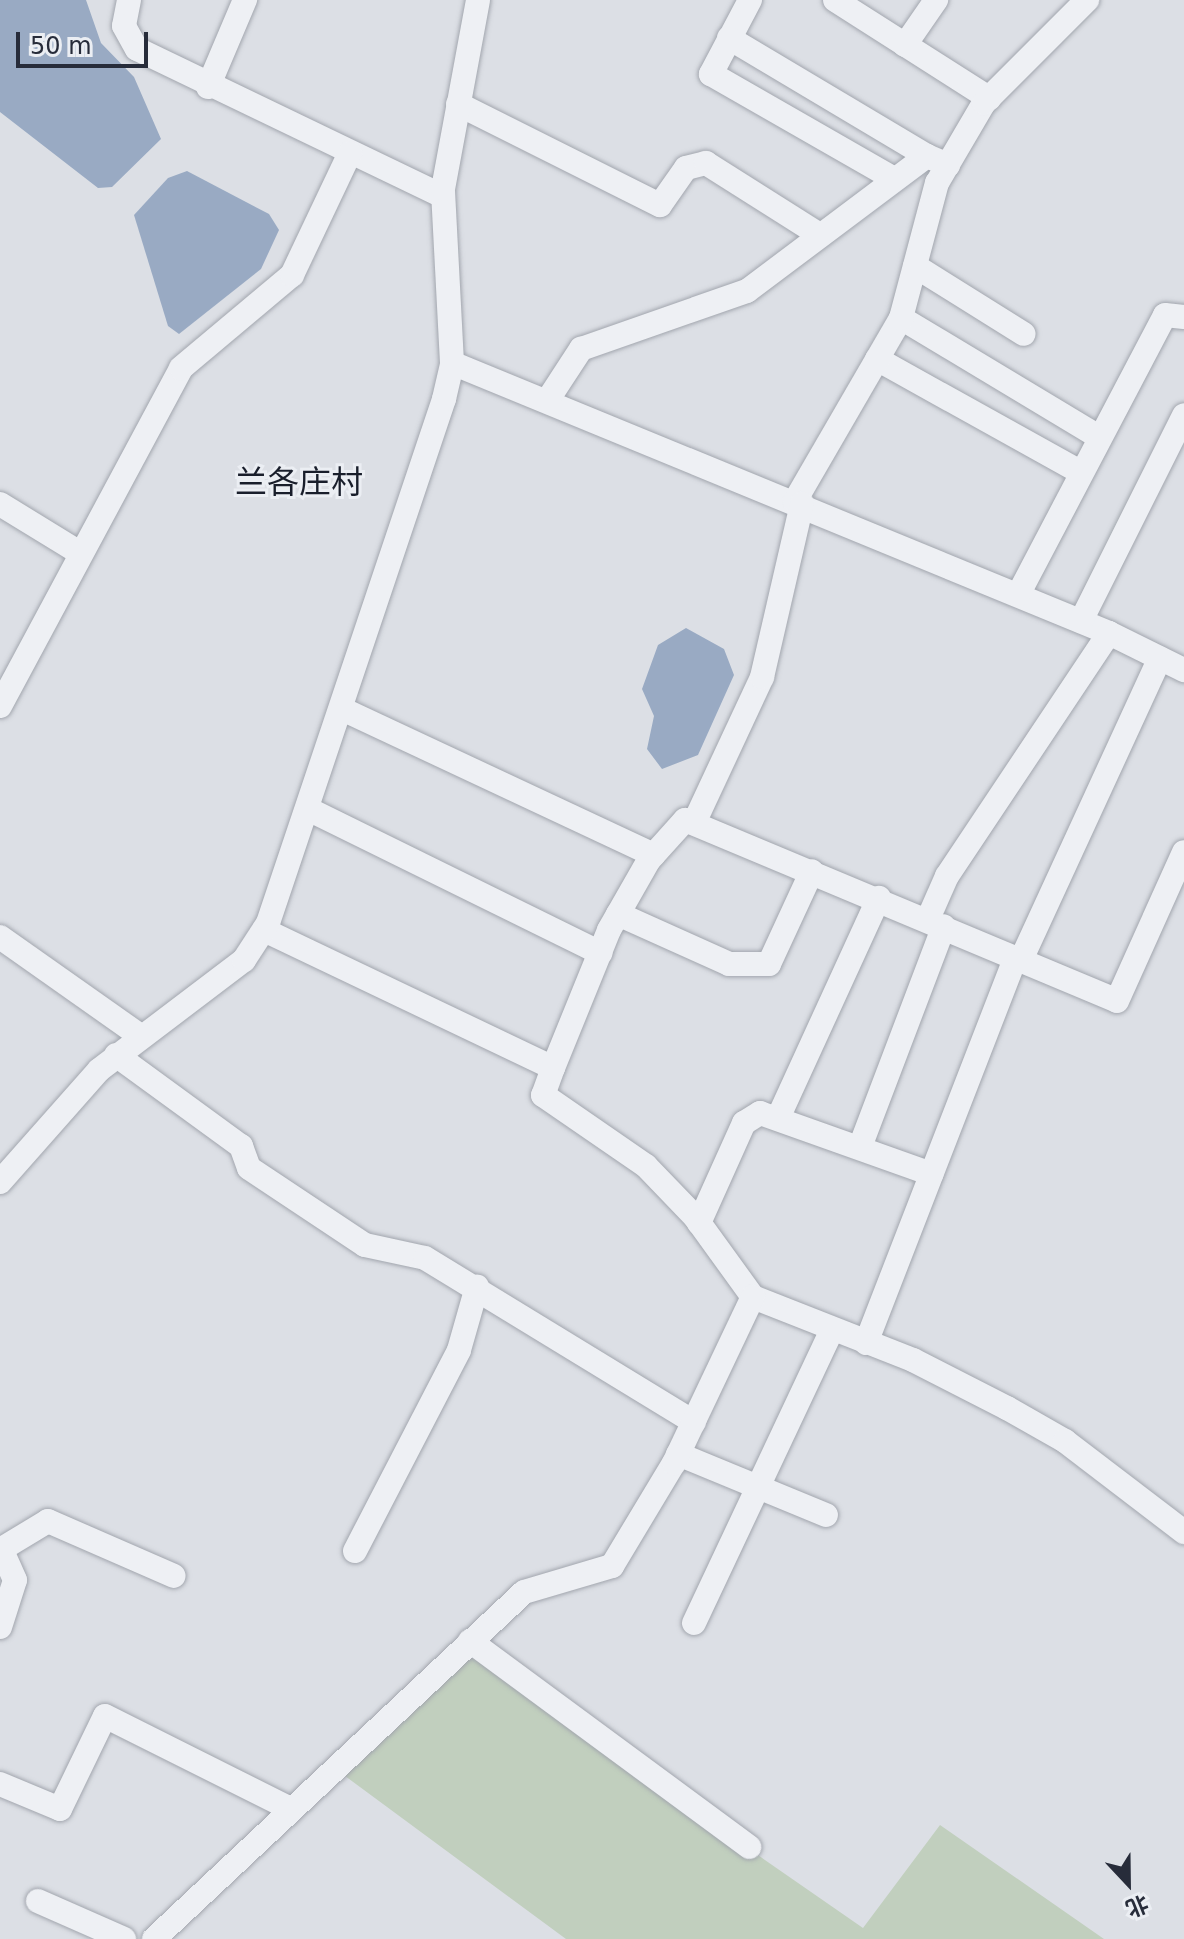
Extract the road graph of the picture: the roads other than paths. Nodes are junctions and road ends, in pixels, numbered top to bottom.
1 (129, 0) edge
2 (245, 0) edge
3 (478, 0) edge
4 (750, 0) edge
5 (835, 0) edge
6 (936, 0) edge
7 (1087, 0) edge
8 (729, 38) junction
9 (905, 45) junction
10 (208, 87) junction
11 (989, 98) junction
12 (458, 104) junction
13 (350, 153) junction
14 (937, 160) junction
15 (894, 179) junction
16 (443, 196) junction
17 (820, 235) junction
18 (915, 266) junction
19 (1184, 317) edge
20 (901, 318) junction
21 (1024, 334) dead end
22 (877, 359) junction
23 (452, 363) junction
24 (549, 398) junction
25 (1184, 415) edge
26 (1097, 436) junction
27 (1078, 471) junction
28 (798, 502) junction
29 (0, 504) edge
30 (80, 553) junction
31 (1018, 595) junction
32 (1081, 621) junction
33 (1109, 633) junction
34 (1160, 658) junction
35 (1184, 670) edge
36 (0, 706) edge
37 (342, 709) junction
38 (308, 809) junction
39 (694, 823) junction
40 (1184, 852) edge
41 (654, 855) junction
42 (812, 871) junction
43 (879, 898) junction
44 (618, 914) junction
45 (936, 922) junction
46 (264, 930) junction
47 (0, 937) edge
48 (601, 953) junction
49 (1018, 958) junction
50 (139, 1035) junction
51 (116, 1055) junction
52 (553, 1068) junction
53 (779, 1116) junction
54 (860, 1147) junction
55 (931, 1174) junction
56 (0, 1182) edge
57 (699, 1223) junction
58 (477, 1287) junction
59 (753, 1297) junction
60 (832, 1330) junction
61 (866, 1343) junction
62 (694, 1422) junction
63 (678, 1454) junction
64 (758, 1487) junction
65 (826, 1515) dead end
66 (1184, 1532) edge
67 (1, 1550) edge
68 (355, 1551) dead end
69 (174, 1576) dead end
70 (694, 1623) dead end
71 (0, 1627) edge
72 (470, 1641) junction
73 (0, 1784) edge
74 (291, 1809) junction
75 (749, 1847) dead end
76 (38, 1901) dead end
77 (124, 1939) edge
78 (154, 1939) edge

1 - 10 street
2 - 10 street
3 - 12 street
4 - 8 street
5 - 9 street
6 - 9 street
7 - 11 street
8 - 14 street
8 - 15 street
9 - 11 street
10 - 13 street
11 - 14 street
12 - 16 street
12 - 17 street
13 - 16 street
13 - 30 street
14 - 15 street
14 - 18 street
15 - 17 street
16 - 23 street
17 - 24 street
18 - 20 street
18 - 21 street
19 - 26 street
20 - 22 street
20 - 26 street
22 - 27 street
22 - 28 street
23 - 24 street
23 - 37 street
24 - 28 street
25 - 32 street
26 - 27 street
27 - 31 street
28 - 31 street
28 - 39 street
29 - 30 street
30 - 36 street
31 - 32 street
32 - 33 street
33 - 34 street
33 - 45 street
34 - 35 street
34 - 49 street
37 - 38 street
37 - 41 street
38 - 46 street
38 - 48 street
39 - 41 street
39 - 42 street
40 - 49 street
41 - 44 street
42 - 43 street
42 - 44 street
43 - 45 street
43 - 53 street
44 - 48 street
45 - 49 street
45 - 54 street
46 - 50 street
46 - 52 street
47 - 50 street
48 - 52 street
49 - 55 street
50 - 51 street
51 - 56 street
51 - 58 street
52 - 57 street
53 - 54 street
53 - 57 street
54 - 55 street
55 - 61 street
57 - 59 street
58 - 62 street
58 - 68 street
59 - 60 street
59 - 62 street
60 - 61 street
60 - 64 street
61 - 66 street
62 - 63 street
63 - 64 street
63 - 72 street
64 - 65 street
64 - 70 street
67 - 69 street
67 - 71 street
72 - 74 street
72 - 75 street
73 - 74 street
74 - 78 street
76 - 77 street

